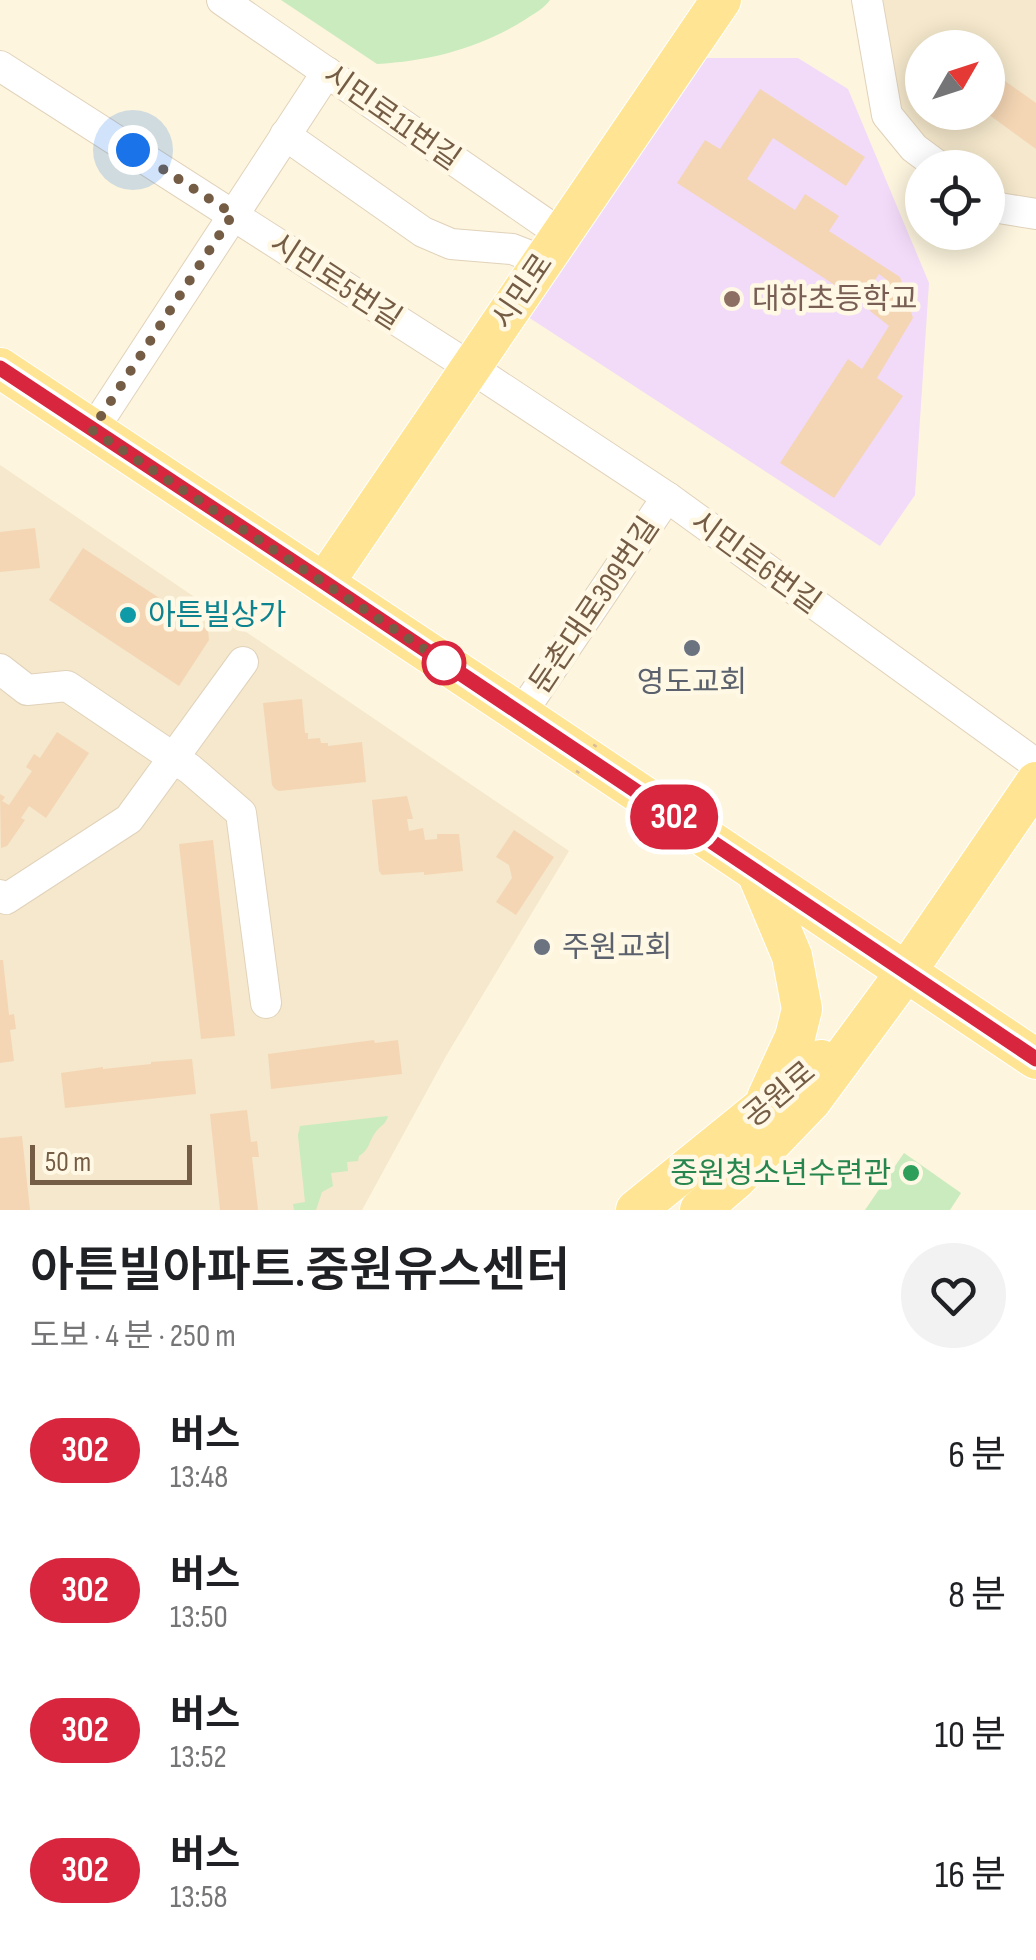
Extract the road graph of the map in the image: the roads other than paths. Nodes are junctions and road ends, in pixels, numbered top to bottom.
1 (222, 0) edge
2 (721, 0) edge
3 (867, 0) edge
4 (0, 66) edge
5 (327, 72) junction
6 (285, 135) junction
7 (917, 150) edge
8 (1005, 209) edge
9 (233, 214) junction
10 (1036, 214) edge
11 (552, 247) junction
12 (470, 367) junction
13 (0, 368) edge
14 (92, 430) junction
15 (667, 497) junction
16 (324, 582) junction
17 (244, 662) dead end
18 (0, 670) edge
19 (521, 714) junction
20 (173, 758) junction
21 (1036, 764) edge
22 (1036, 782) edge
23 (757, 872) junction
24 (0, 895) edge
25 (906, 972) junction
26 (266, 1003) dead end
27 (874, 1016) junction
28 (1036, 1059) edge
29 (762, 1108) junction
30 (636, 1210) edge
31 (700, 1210) edge

1 - 5 street, 시민로11번길
2 - 11 main road, 시민로
3 - 7 street
4 - 9 street, 시민로5번길
5 - 6 street
5 - 11 street, 시민로11번길
6 - 9 street
6 - 11 street
8 - 10 street
9 - 12 street, 시민로5번길
9 - 14 street
11 - 12 main road, 시민로
12 - 15 street, 시민로6번길
12 - 16 main road, 시민로
13 - 14 main road
14 - 16 main road
15 - 19 street, 둔촌대로309번길
15 - 21 street, 시민로6번길
16 - 19 main road
17 - 20 street
18 - 20 street
19 - 23 main road
20 - 24 street
20 - 26 street
22 - 25 main road, 공원로
23 - 25 main road
23 - 29 main road
25 - 27 main road, 공원로
25 - 28 main road
27 - 29 main road, 공원로
27 - 31 main road, 공원로
29 - 30 main road, 공원로

